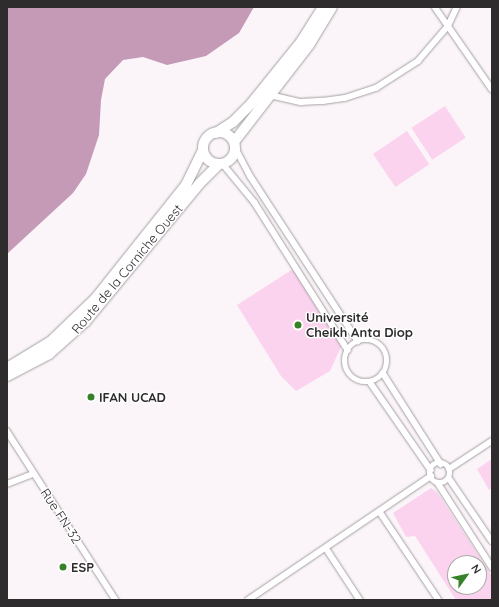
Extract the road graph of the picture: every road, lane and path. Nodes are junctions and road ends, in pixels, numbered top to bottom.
1 (323, 7) edge
2 (332, 7) edge
3 (435, 7) edge
4 (457, 7) edge
5 (448, 26) junction
6 (492, 88) edge
7 (270, 95) junction
8 (216, 133) junction
9 (234, 145) junction
10 (203, 150) junction
11 (221, 164) junction
12 (358, 341) junction
13 (348, 350) junction
14 (7, 368) edge
15 (383, 373) junction
16 (7, 376) edge
17 (370, 382) junction
18 (8, 434) edge
19 (492, 441) edge
20 (441, 464) junction
21 (449, 469) junction
22 (431, 473) junction
23 (33, 474) junction
24 (449, 478) junction
25 (438, 483) junction
26 (7, 484) edge
27 (380, 512) junction
28 (492, 542) edge
29 (326, 548) junction
30 (492, 567) edge
31 (116, 600) edge
32 (248, 600) edge
33 (360, 600) edge
34 (439, 600) edge

1 - 8 highway
2 - 7 highway
3 - 5 street
4 - 5 street
5 - 6 street
5 - 7 street
7 - 9 highway
8 - 9 highway
8 - 10 highway
9 - 11 highway
9 - 12 street
10 - 11 highway
10 - 14 highway, Route de la Corniche Ouest
11 - 13 street
11 - 16 highway, Route de la Corniche Ouest
12 - 13 street
12 - 15 street
13 - 17 street
15 - 17 street
15 - 20 street
17 - 22 street
18 - 23 street, Rue FN-32
19 - 21 street
20 - 21 street
20 - 22 street
21 - 24 street
22 - 25 street
22 - 27 street
23 - 26 street
23 - 31 street, Rue FN-32
24 - 25 street
24 - 28 street
25 - 30 street
27 - 29 street
27 - 34 street
29 - 32 street
29 - 33 street

